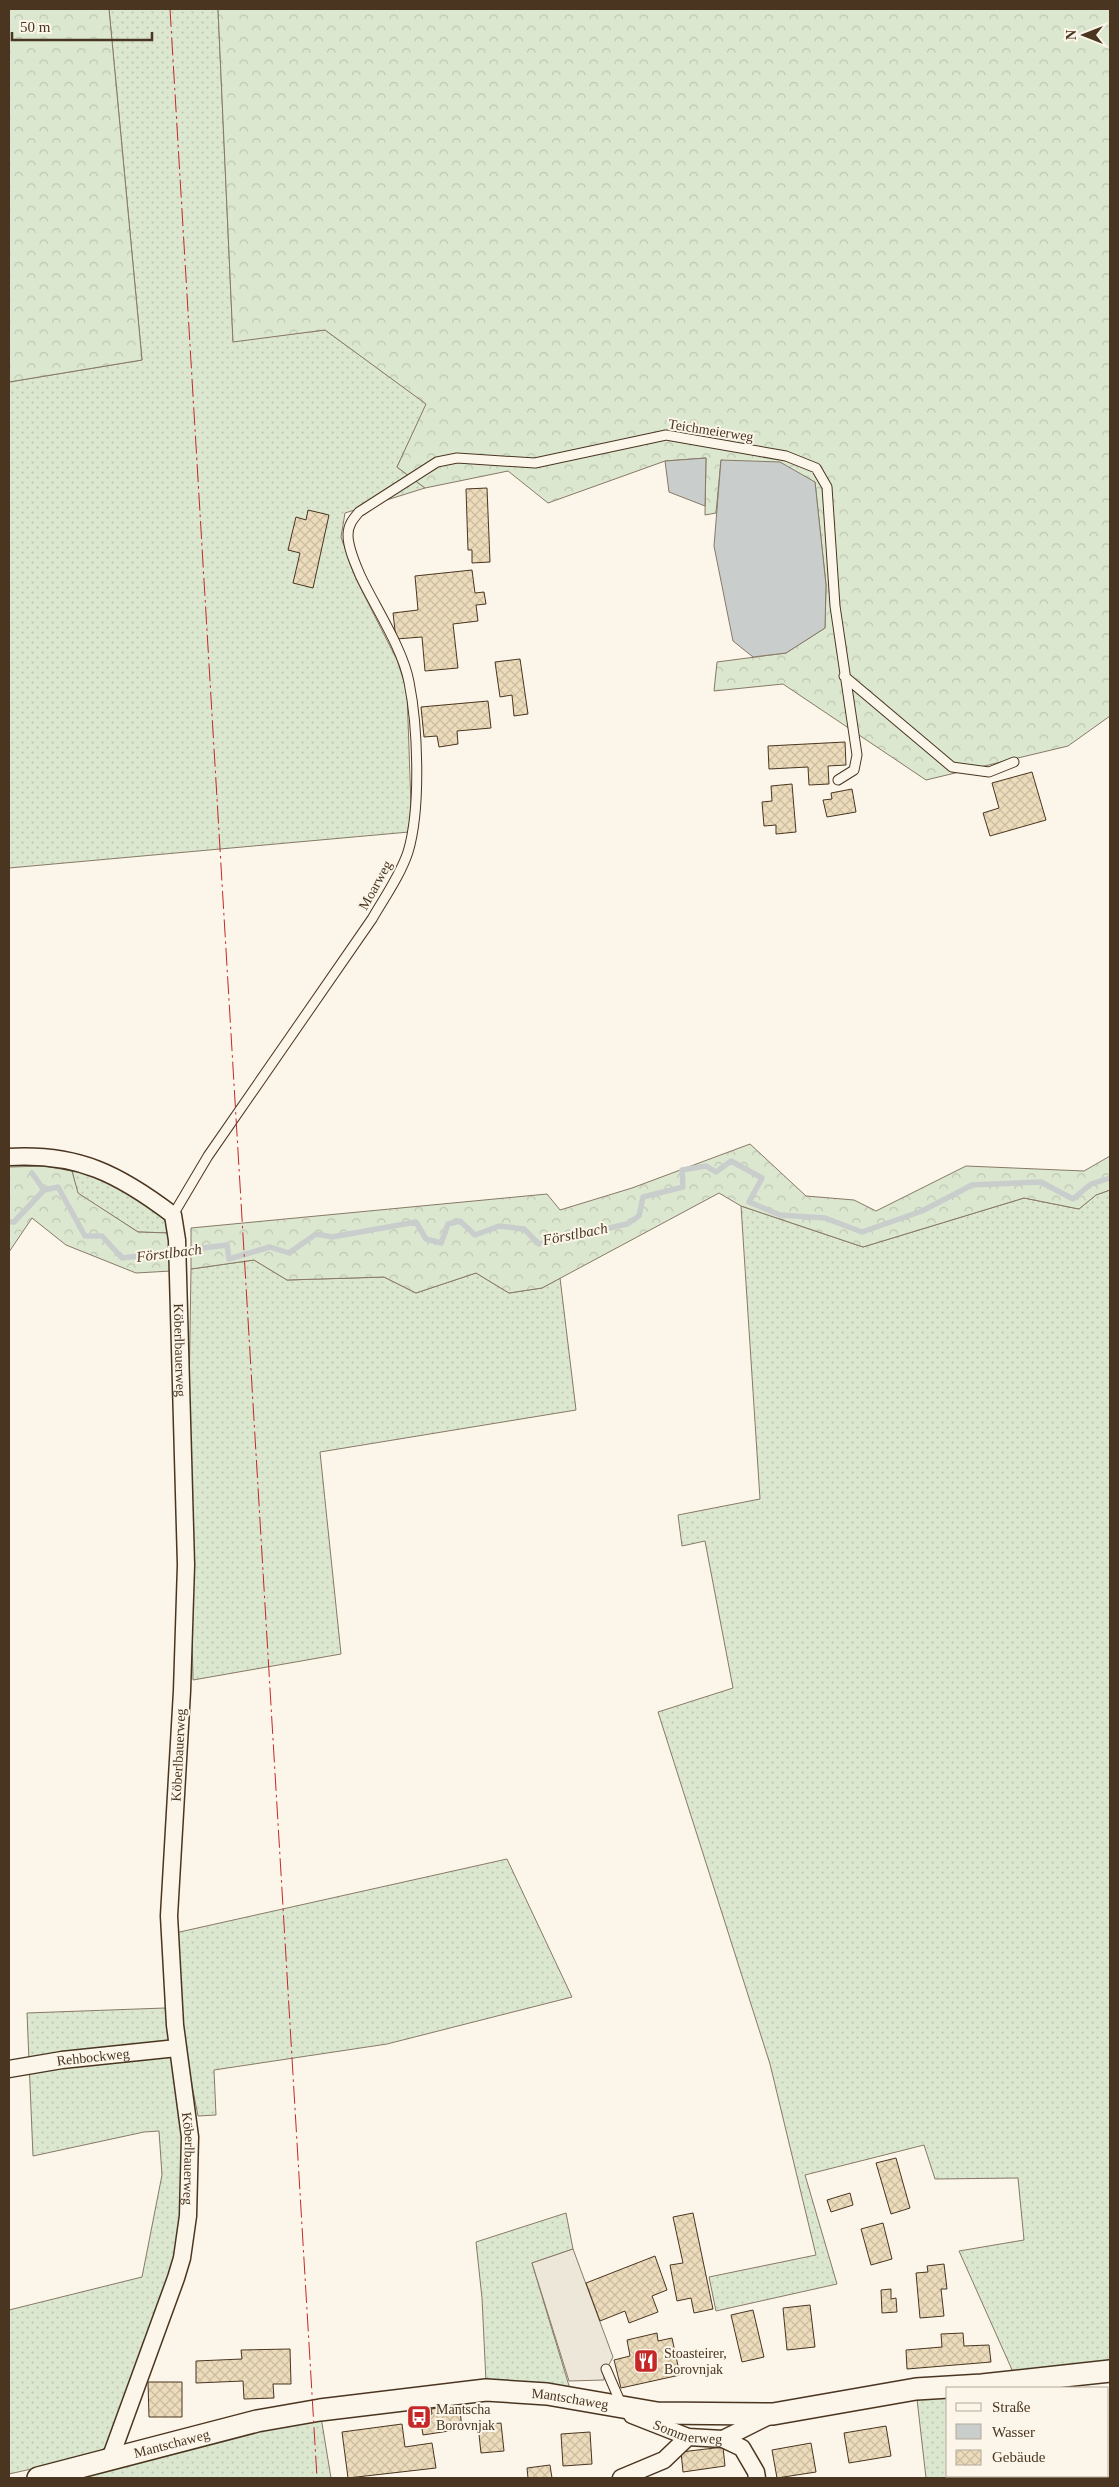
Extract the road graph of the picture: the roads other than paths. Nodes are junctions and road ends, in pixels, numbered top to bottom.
1 (350, 523) joint
2 (844, 676) junction
3 (1014, 762) dead end
4 (838, 780) dead end
5 (9, 1157) edge
6 (173, 1215) junction
7 (178, 2048) junction
8 (9, 2069) edge
9 (606, 2369) dead end
10 (1110, 2371) edge
11 (974, 2387) edge
12 (946, 2388) edge
13 (612, 2405) junction
14 (773, 2414) junction
15 (688, 2438) junction
16 (723, 2439) junction
17 (110, 2460) junction
18 (38, 2478) edge
19 (621, 2478) edge
20 (757, 2478) edge

1 - 2 lane, Teichmeierweg
1 - 6 lane, Moarweg
2 - 3 lane
2 - 4 lane, Teichmeierweg
5 - 6 street
6 - 7 street, Köberlbauerweg
7 - 8 street, Rehbockweg
7 - 17 street, Köberlbauerweg
9 - 13 lane
10 - 11 street, Mantschaweg
12 - 14 street, Mantschaweg
13 - 14 street, Mantschaweg
13 - 15 street, Sommerweg
13 - 17 street, Mantschaweg
14 - 16 street
15 - 16 street, Sommerweg
15 - 19 street
16 - 20 street, Sommerweg
17 - 18 street, Mantschaweg

